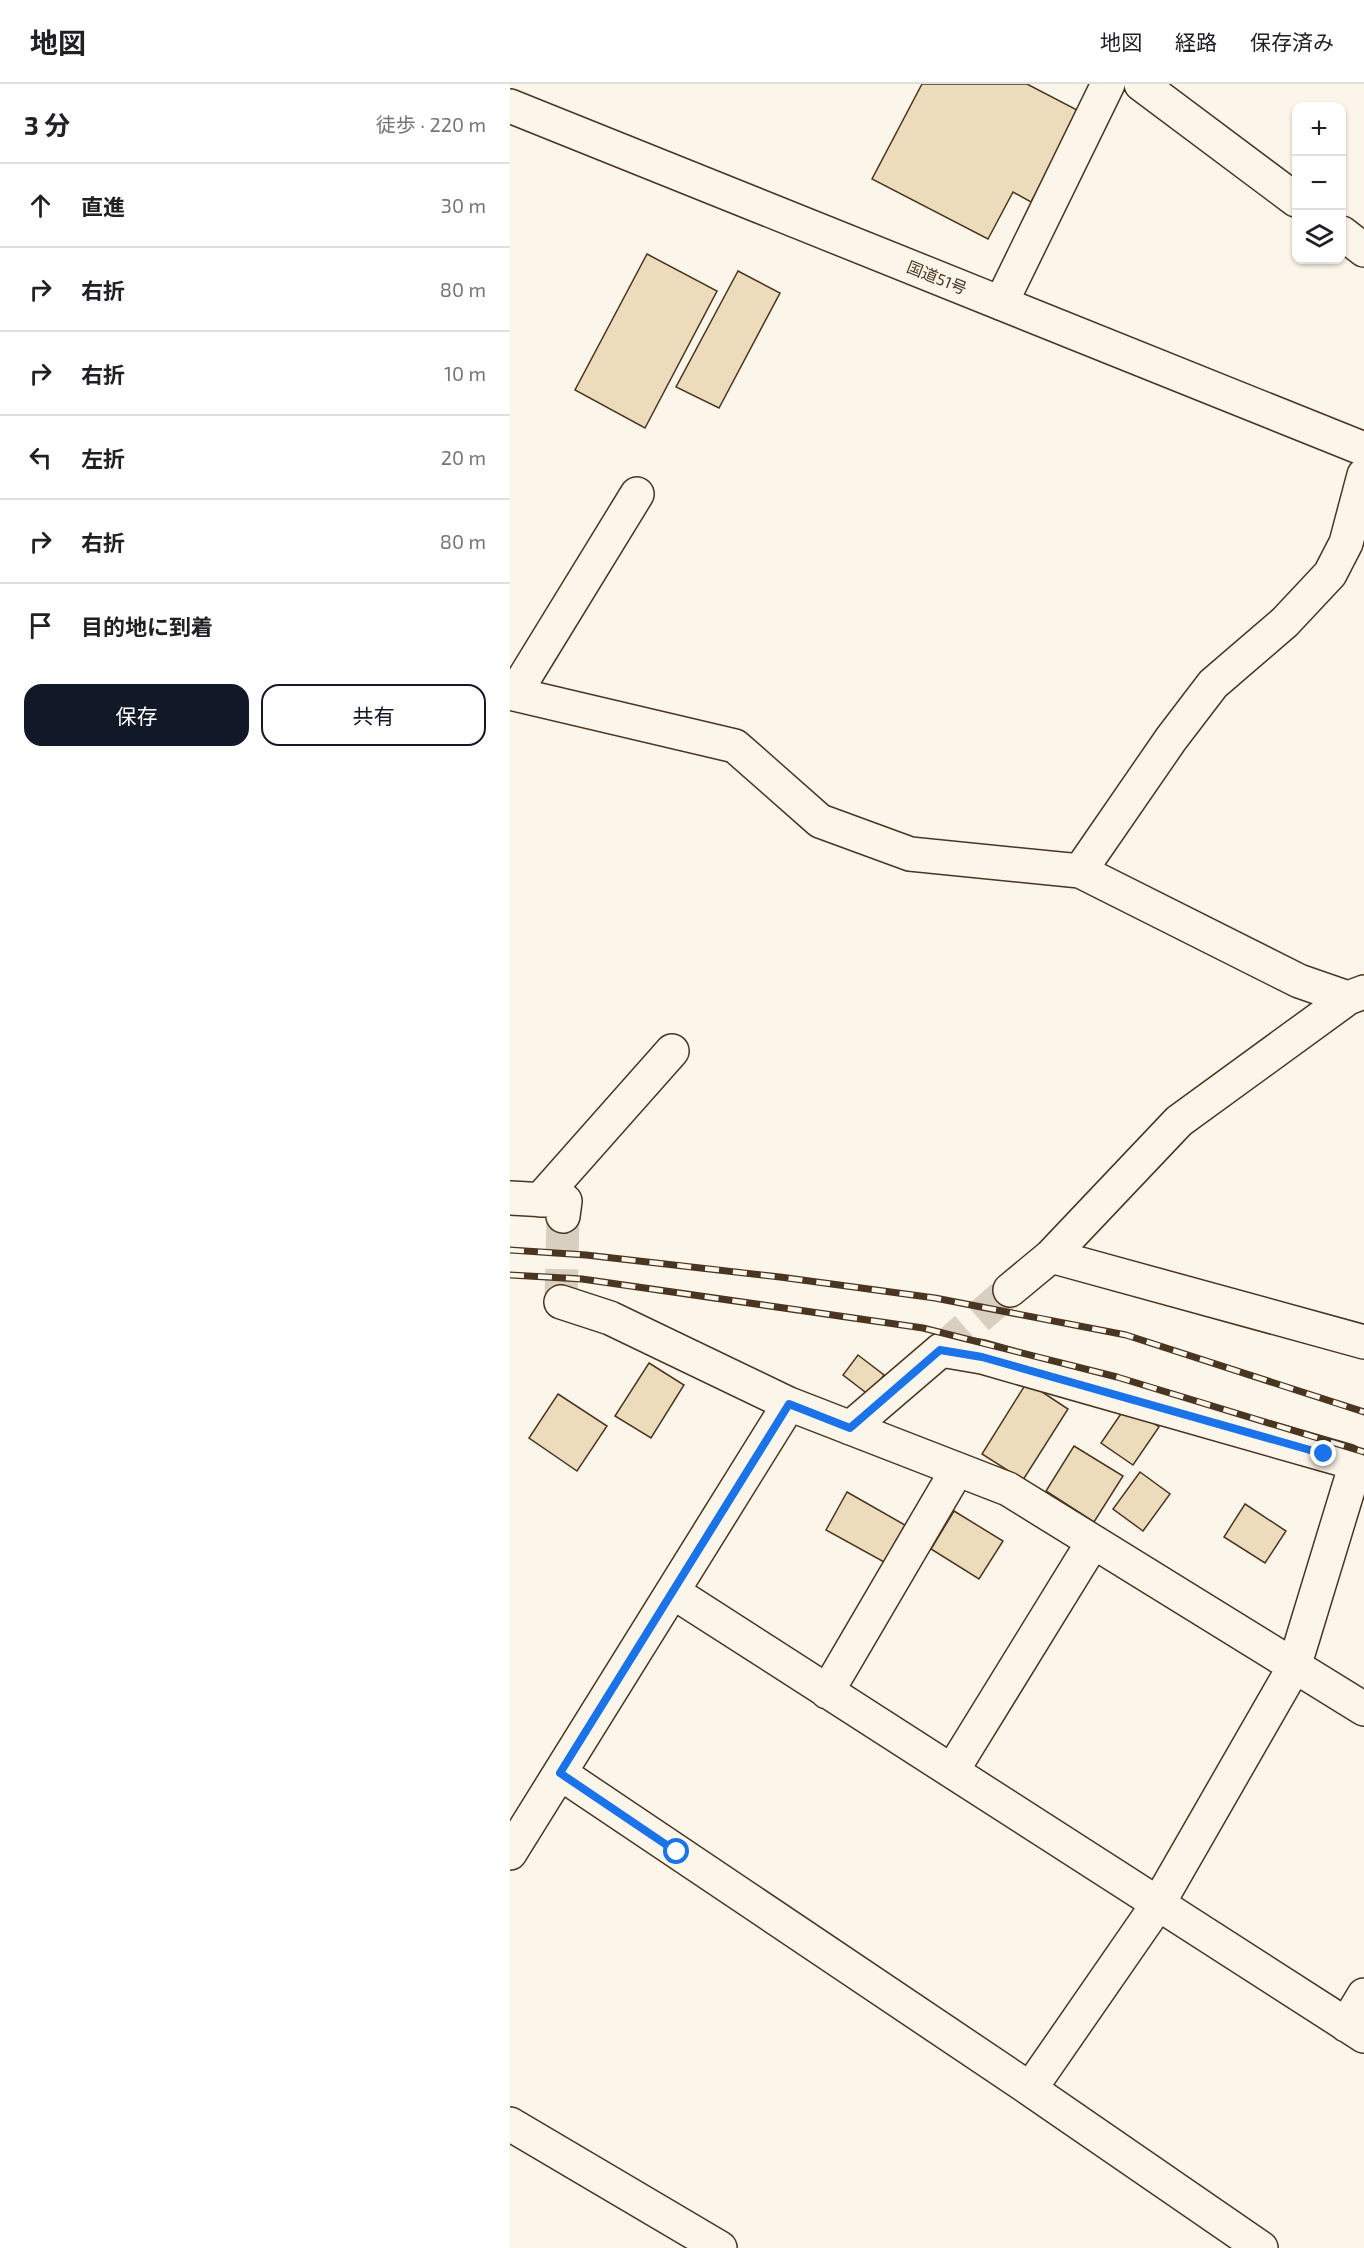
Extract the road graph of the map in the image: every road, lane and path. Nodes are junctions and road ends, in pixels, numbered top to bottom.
1 (1108, 84) edge
2 (1141, 84) edge
3 (510, 106) edge
4 (1292, 197) edge
5 (1001, 303) junction
6 (1364, 449) edge
7 (1364, 475) edge
8 (637, 494) dead end
9 (512, 693) edge
10 (1080, 871) junction
11 (1356, 995) edge
12 (672, 1051) dead end
13 (538, 1205) tunnel mouth
14 (1051, 1256) junction
15 (1010, 1290) tunnel mouth
16 (561, 1302) dead end
17 (1364, 1342) edge
18 (789, 1404) junction
19 (850, 1428) junction
20 (957, 1470) junction
21 (1359, 1472) edge
22 (1093, 1542) junction
23 (673, 1592) junction
24 (1294, 1667) junction
25 (827, 1692) junction
26 (1364, 1709) edge
27 (952, 1771) junction
28 (560, 1773) junction
29 (510, 1853) edge
30 (1158, 1904) junction
31 (1364, 1995) edge
32 (1355, 2030) edge
33 (1030, 2089) junction
34 (510, 2124) edge
35 (720, 2248) edge
36 (1261, 2248) edge

1 - 5 main road
2 - 4 main road
3 - 5 main road, 国道51号
5 - 6 main road, 国道51号
7 - 10 main road
8 - 9 main road
9 - 10 main road
10 - 11 main road
11 - 14 main road
12 - 13 main road
14 - 15 main road
14 - 17 main road
16 - 18 main road
18 - 19 main road
18 - 23 main road
19 - 20 main road
19 - 21 main road
20 - 22 main road
20 - 25 main road
21 - 24 main road
22 - 24 main road
22 - 27 main road
23 - 25 main road
23 - 28 main road
24 - 26 main road
24 - 30 main road
25 - 27 main road
27 - 30 main road
28 - 29 main road
28 - 33 main road
30 - 32 main road
30 - 33 main road
31 - 32 main road
33 - 36 main road
34 - 35 main road

